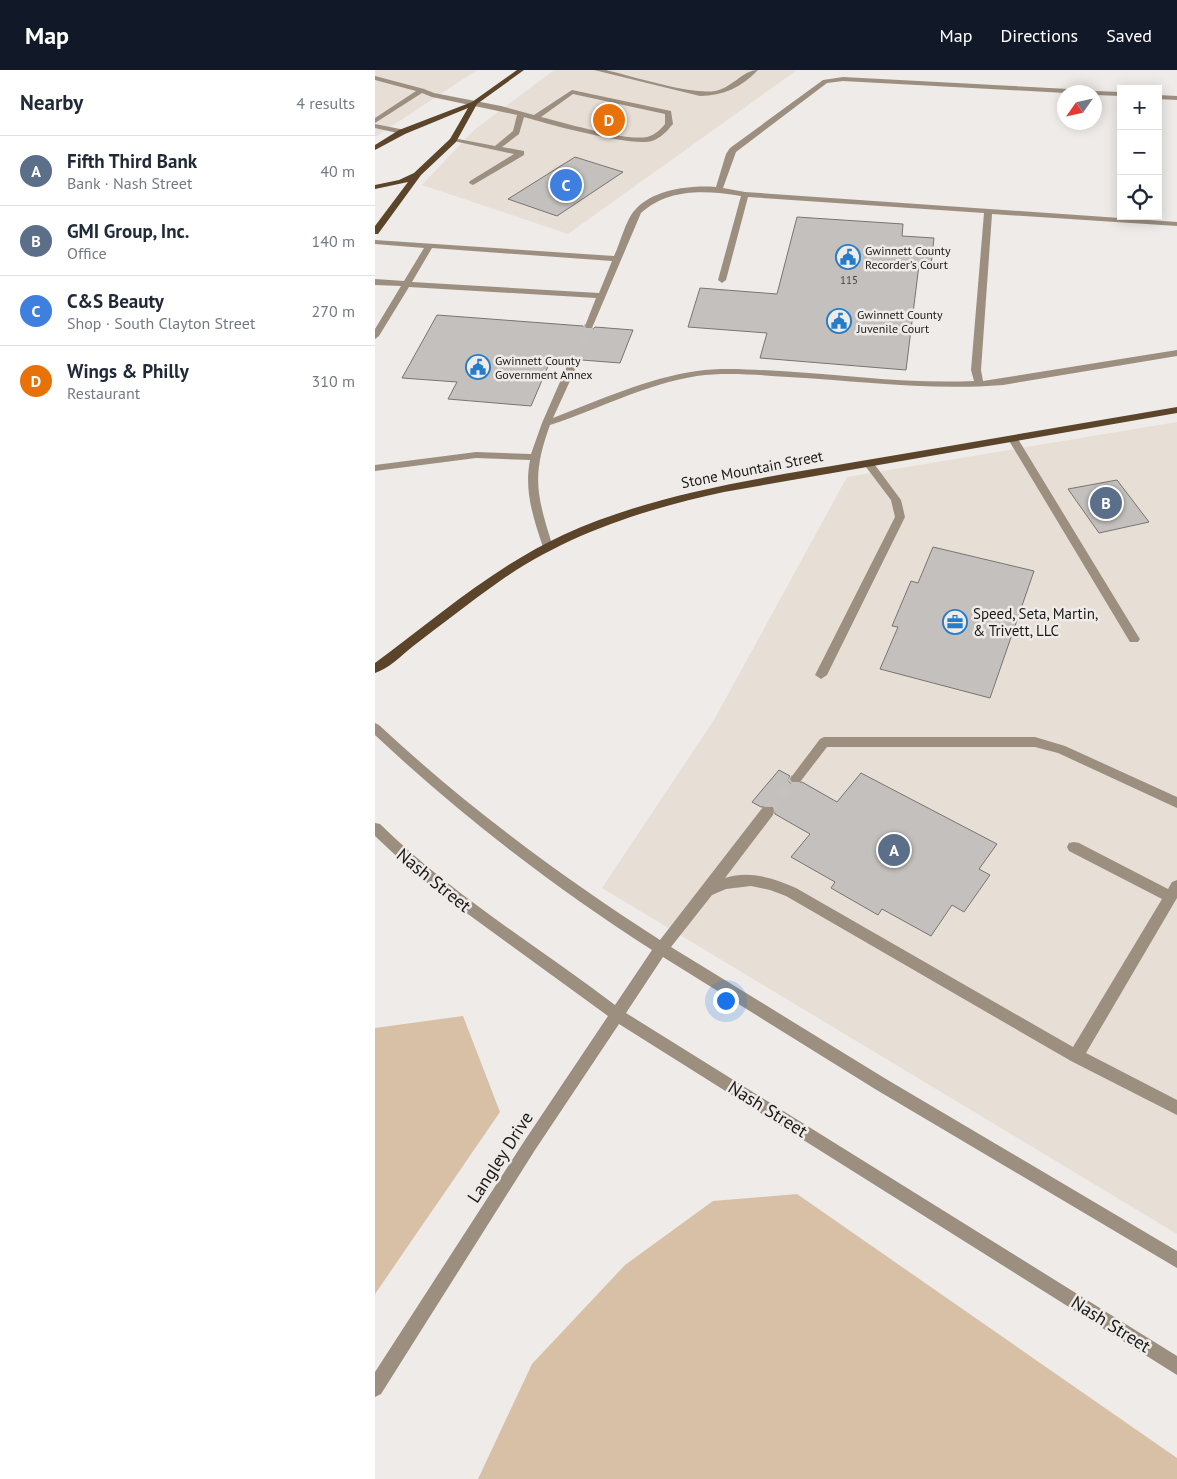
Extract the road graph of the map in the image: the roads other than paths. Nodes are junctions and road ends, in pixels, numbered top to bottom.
1 (521, 70) edge
2 (597, 70) edge
3 (755, 70) edge
4 (607, 71) edge
5 (375, 78) edge
6 (422, 90) junction
7 (1057, 90) edge
8 (1102, 93) edge
9 (1117, 94) edge
10 (1162, 96) edge
11 (1177, 98) edge
12 (474, 103) junction
13 (521, 115) junction
14 (535, 118) junction
15 (375, 121) edge
16 (375, 126) edge
17 (401, 132) junction
18 (453, 140) junction
19 (375, 148) edge
20 (497, 148) junction
21 (418, 174) junction
22 (473, 184) dead end
23 (375, 186) edge
24 (719, 190) junction
25 (745, 194) junction
26 (988, 211) junction
27 (1177, 224) edge
28 (375, 232) edge
29 (375, 242) edge
30 (430, 245) junction
31 (618, 259) junction
32 (722, 280) dead end
33 (375, 282) edge
34 (408, 284) junction
35 (602, 296) junction
36 (589, 326) tunnel mouth
37 (375, 336) edge
38 (1177, 353) edge
39 (575, 359) tunnel mouth
40 (979, 384) junction
41 (1177, 410) edge
42 (548, 423) junction
43 (1013, 439) junction
44 (534, 457) junction
45 (868, 463) junction
46 (375, 468) edge
47 (548, 547) junction
48 (1134, 639) dead end
49 (375, 669) edge
50 (821, 675) dead end
51 (375, 728) edge
52 (796, 779) tunnel mouth
53 (1177, 803) edge
54 (768, 811) tunnel mouth
55 (375, 828) edge
56 (381, 842) edge
57 (1074, 848) dead end
58 (1174, 891) edge
59 (707, 892) junction
60 (660, 950) junction
61 (617, 1015) junction
62 (1077, 1056) junction
63 (1177, 1108) edge
64 (1177, 1260) edge
65 (1177, 1366) edge
66 (375, 1388) edge

1 - 12 main road
2 - 4 street
3 - 4 street
5 - 6 street
6 - 12 street
6 - 15 street
7 - 24 street
8 - 9 street
10 - 11 street
12 - 13 street
12 - 17 main road
12 - 18 main road
13 - 14 street
13 - 20 street
14 - 14 street
16 - 17 street
17 - 19 main road
18 - 20 street
18 - 21 main road
20 - 22 street
21 - 23 main road
21 - 28 main road
24 - 25 street
24 - 31 street
25 - 26 street
25 - 32 street
26 - 27 street
26 - 40 street
29 - 30 street
30 - 31 street
30 - 34 street
31 - 35 street
33 - 34 street
34 - 35 street
34 - 37 street
35 - 36 street
38 - 40 street
39 - 42 street
40 - 42 street
41 - 43 main road, Stone Mountain Street
42 - 44 street
43 - 45 main road, Stone Mountain Street
43 - 48 street
44 - 46 street
44 - 47 street
45 - 47 main road, Stone Mountain Street
45 - 50 street
47 - 49 main road, Stone Mountain Street
51 - 60 street
52 - 53 street
54 - 59 street, Langley Drive
55 - 56 street, Nash Street
56 - 61 street, Nash Street
57 - 58 street
58 - 62 street
59 - 60 street, Langley Drive
59 - 62 street
60 - 61 street, Langley Drive
60 - 64 street
61 - 65 street, Nash Street
61 - 66 street, Langley Drive
62 - 63 street

